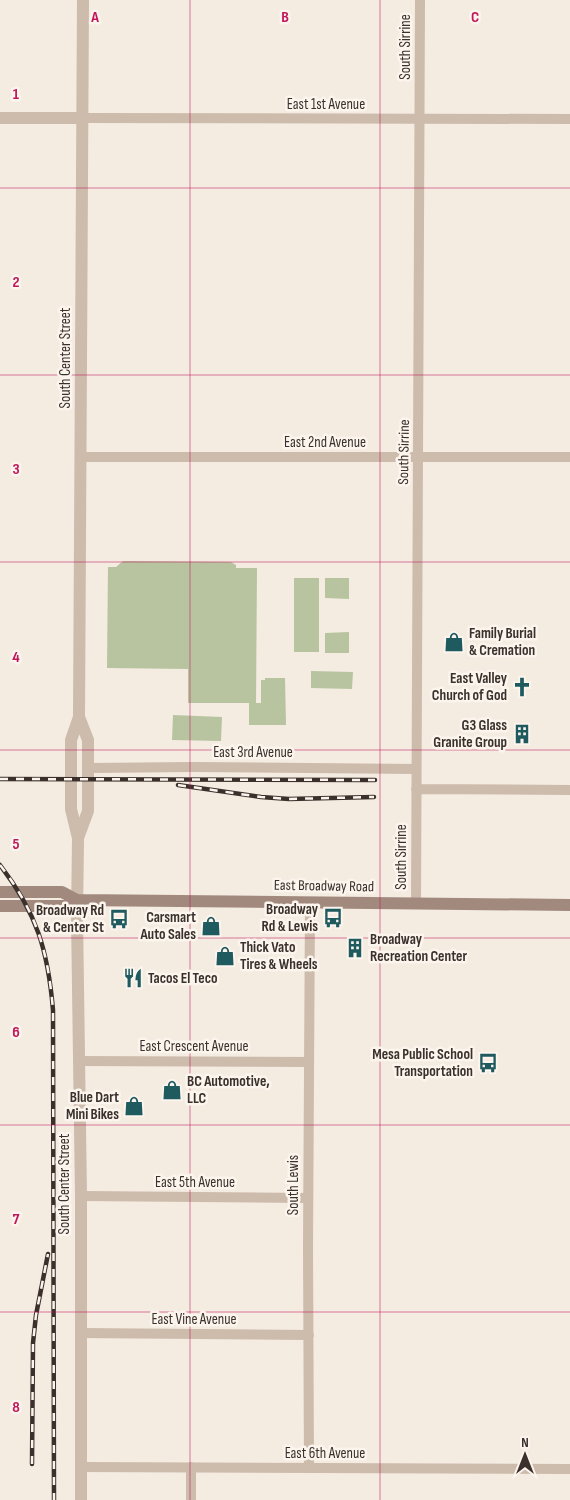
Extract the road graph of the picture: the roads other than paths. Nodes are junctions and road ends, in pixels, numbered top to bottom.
1 (83, 0) edge
2 (420, 0) edge
3 (0, 118) edge
4 (82, 118) junction
5 (419, 119) junction
6 (570, 119) edge
7 (80, 456) junction
8 (418, 457) junction
9 (570, 457) edge
10 (79, 717) junction
11 (89, 768) junction
12 (416, 769) junction
13 (416, 789) junction
14 (570, 790) edge
15 (78, 838) junction
16 (0, 892) edge
17 (77, 900) junction
18 (310, 903) junction
19 (416, 904) junction
20 (570, 905) edge
21 (0, 906) edge
22 (79, 1061) junction
23 (309, 1062) junction
24 (81, 1196) junction
25 (308, 1198) junction
26 (80, 1333) junction
27 (309, 1335) junction
28 (81, 1467) junction
29 (191, 1467) junction
30 (309, 1468) junction
31 (570, 1469) edge
32 (81, 1500) edge
33 (191, 1500) edge

1 - 4 street, South Center Street
2 - 5 street, South Sirrine
3 - 4 street
4 - 5 street, East 1st Avenue
4 - 7 street, South Center Street
5 - 6 street, East 1st Avenue
5 - 8 street, South Sirrine
7 - 8 street, East 2nd Avenue
7 - 10 street, South Center Street
8 - 9 street, East 2nd Avenue
8 - 12 street, South Sirrine
10 - 11 street, South Center Street
10 - 15 street, South Center Street
11 - 12 street, East 3rd Avenue
11 - 15 street, South Center Street
12 - 13 street, South Sirrine
13 - 14 street
13 - 19 street, South Sirrine
15 - 17 street, South Center Street
16 - 17 main road
17 - 18 main road, East Broadway Road
17 - 21 main road
17 - 22 street, South Center Street
18 - 19 main road, East Broadway Road
18 - 23 street, South Lewis
19 - 20 main road, East Broadway Road
22 - 23 street, East Crescent Avenue
22 - 24 street, South Center Street
23 - 25 street, South Lewis
24 - 25 street, East 5th Avenue
24 - 26 street, South Center Street
25 - 27 street, South Lewis
26 - 27 street, East Vine Avenue
26 - 28 street, South Center Street
27 - 30 street, South Lewis
28 - 29 street, East 6th Avenue
28 - 32 street, South Center Street
29 - 30 street, East 6th Avenue
29 - 33 street
30 - 31 street, East 6th Avenue

